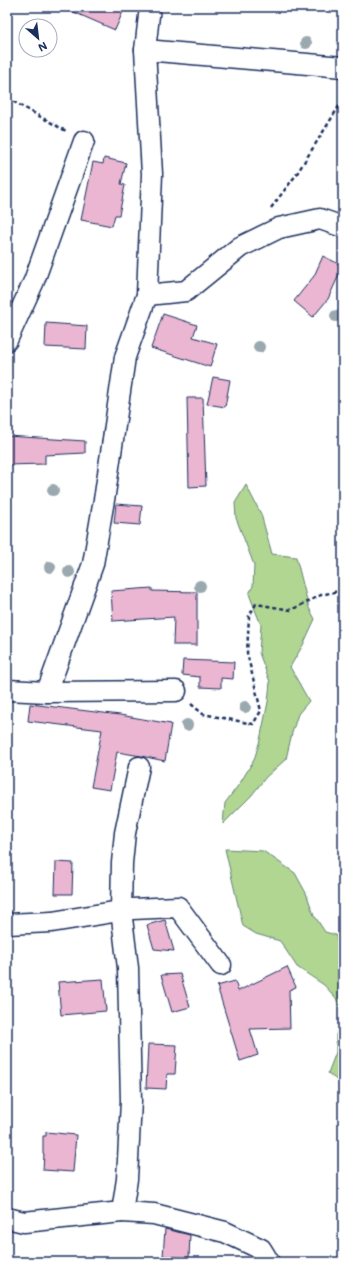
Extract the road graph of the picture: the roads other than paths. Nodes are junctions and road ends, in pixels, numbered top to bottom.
1 (150, 7) edge
2 (145, 50) junction
3 (343, 67) edge
4 (84, 141) road end
5 (343, 227) edge
6 (147, 295) junction
7 (7, 340) edge
8 (7, 690) edge
9 (176, 691) road end
10 (47, 692) junction
11 (139, 767) dead end
12 (122, 910) junction
13 (7, 924) edge
14 (221, 965) dead end
15 (122, 1212) junction
16 (7, 1218) edge
17 (269, 1262) edge

1 - 2 street
2 - 3 street
2 - 6 street
4 - 7 street
5 - 6 street
6 - 10 street
8 - 10 street
9 - 10 street
11 - 12 street
12 - 13 street
12 - 14 street
12 - 15 street
15 - 16 street
15 - 17 street

